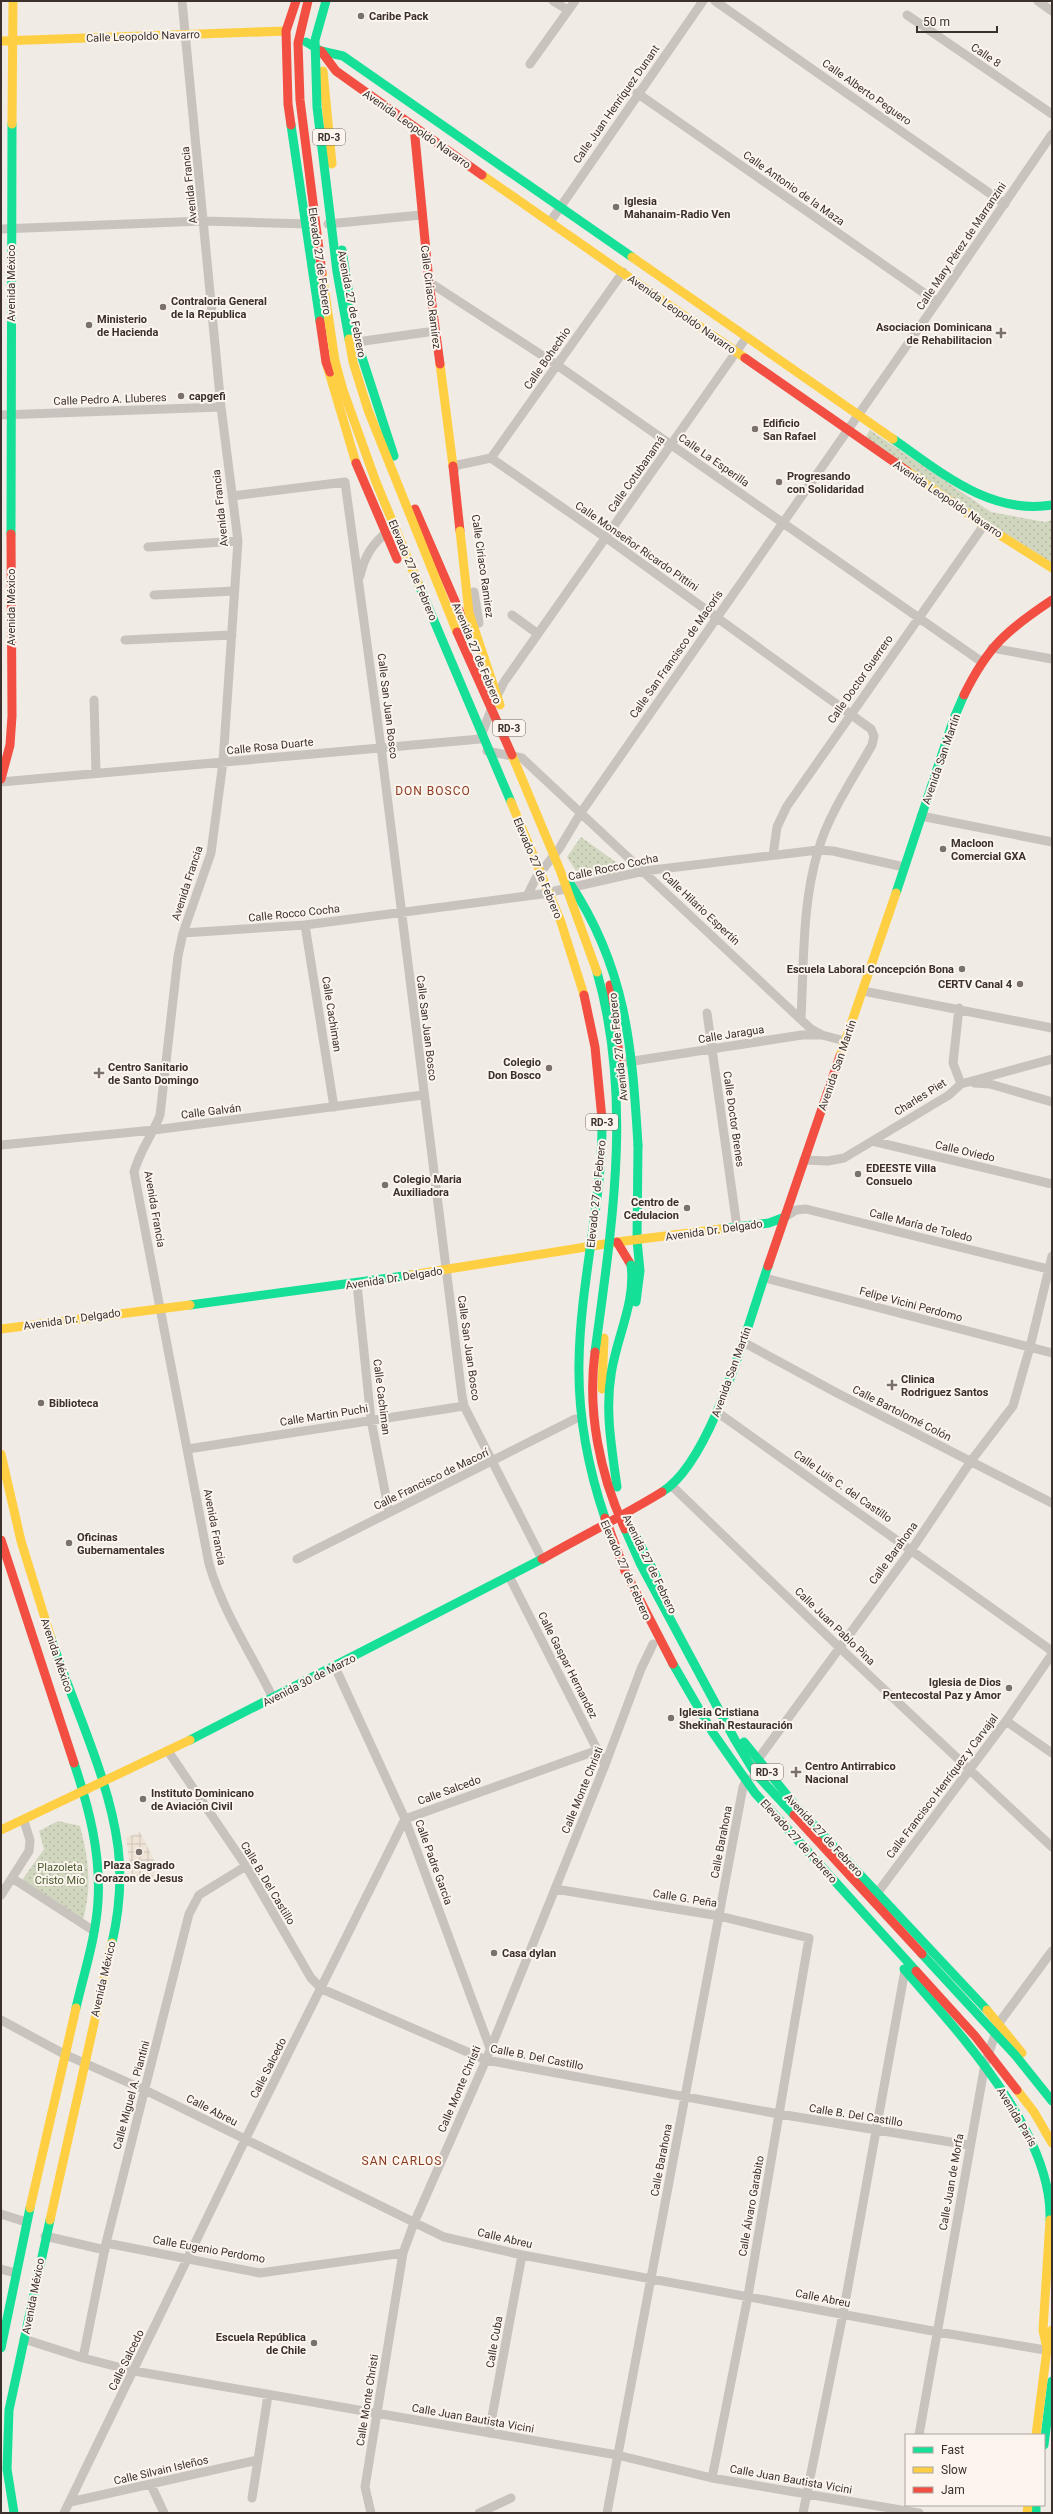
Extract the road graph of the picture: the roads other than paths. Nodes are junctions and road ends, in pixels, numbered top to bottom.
1 (13, 1) edge
2 (182, 1) edge
3 (296, 1) edge
4 (301, 1) edge
5 (308, 1) edge
6 (327, 1) edge
7 (332, 1) edge
8 (553, 1) edge
9 (575, 1) edge
10 (703, 1) edge
11 (714, 1) edge
12 (1038, 1) edge
13 (568, 10) junction
14 (1052, 11) edge
15 (907, 15) dead end
16 (286, 31) junction
17 (186, 34) junction
18 (1, 41) edge
19 (13, 41) junction
20 (321, 51) junction
21 (530, 64) dead end
22 (637, 93) junction
23 (1052, 114) edge
24 (414, 128) junction
25 (1052, 134) edge
26 (1005, 204) junction
27 (559, 208) junction
28 (421, 215) junction
29 (204, 221) junction
30 (550, 222) junction
31 (304, 224) junction
32 (337, 224) junction
33 (1, 229) edge
34 (11, 229) junction
35 (623, 272) junction
36 (429, 282) junction
37 (937, 302) junction
38 (436, 331) junction
39 (746, 338) junction
40 (357, 342) junction
41 (736, 352) junction
42 (326, 362) junction
43 (557, 365) junction
44 (221, 407) junction
45 (6, 415) edge
46 (858, 416) junction
47 (847, 430) junction
48 (671, 445) junction
49 (491, 458) junction
50 (453, 466) junction
51 (232, 496) junction
52 (1052, 505) edge
53 (783, 523) junction
54 (984, 525) junction
55 (394, 528) junction
56 (605, 538) junction
57 (238, 541) junction
58 (148, 547) dead end
59 (1052, 568) edge
60 (359, 580) junction
61 (234, 591) junction
62 (154, 595) dead end
63 (1052, 600) edge
64 (512, 615) dead end
65 (716, 617) junction
66 (917, 618) junction
67 (538, 634) junction
68 (232, 635) junction
69 (125, 640) dead end
70 (992, 648) junction
71 (1052, 659) edge
72 (982, 662) junction
73 (485, 670) junction
74 (460, 680) junction
75 (496, 698) junction
76 (94, 700) dead end
77 (852, 713) junction
78 (502, 731) junction
79 (480, 739) junction
80 (381, 747) junction
81 (484, 750) junction
82 (522, 758) junction
83 (223, 762) junction
84 (96, 774) junction
85 (1, 780) edge
86 (580, 814) junction
87 (921, 816) junction
88 (1052, 842) edge
89 (559, 849) junction
90 (818, 850) junction
91 (773, 855) junction
92 (904, 867) junction
93 (560, 870) junction
94 (644, 871) junction
95 (536, 878) junction
96 (574, 888) junction
97 (528, 894) junction
98 (542, 894) junction
99 (400, 912) junction
100 (305, 925) junction
101 (183, 933) junction
102 (863, 991) junction
103 (958, 1008) junction
104 (707, 1013) dead end
105 (801, 1017) junction
106 (1052, 1028) edge
107 (822, 1035) junction
108 (845, 1040) junction
109 (712, 1050) junction
110 (1052, 1059) edge
111 (622, 1062) junction
112 (961, 1084) junction
113 (423, 1095) junction
114 (1052, 1102) edge
115 (334, 1107) junction
116 (154, 1130) junction
117 (872, 1141) junction
118 (1, 1145) edge
119 (804, 1160) junction
120 (1052, 1184) edge
121 (785, 1217) junction
122 (737, 1228) junction
123 (637, 1240) junction
124 (617, 1242) junction
125 (585, 1247) junction
126 (1052, 1256) edge
127 (1050, 1269) edge
128 (445, 1270) junction
129 (765, 1278) junction
130 (357, 1284) junction
131 (161, 1307) junction
132 (1, 1329) edge
133 (743, 1342) junction
134 (1030, 1347) junction
135 (1052, 1353) edge
136 (464, 1406) junction
137 (717, 1412) junction
138 (575, 1419) junction
139 (371, 1420) junction
140 (602, 1422) junction
141 (188, 1449) junction
142 (1, 1454) edge
143 (971, 1461) junction
144 (492, 1462) junction
145 (672, 1486) junction
146 (1052, 1503) edge
147 (390, 1512) junction
148 (621, 1514) junction
149 (612, 1521) joint
150 (601, 1525) junction
151 (1, 1540) edge
152 (912, 1549) junction
153 (297, 1559) dead end
154 (542, 1559) junction
155 (509, 1576) junction
156 (653, 1644) junction
157 (840, 1648) junction
158 (1052, 1652) edge
159 (335, 1667) junction
160 (273, 1698) junction
161 (1006, 1721) junction
162 (598, 1750) junction
163 (168, 1751) junction
164 (1052, 1753) edge
165 (757, 1760) junction
166 (605, 1765) junction
167 (969, 1770) junction
168 (101, 1783) junction
169 (743, 1787) junction
170 (83, 1793) junction
171 (405, 1819) junction
172 (24, 1821) junction
173 (1, 1830) edge
174 (1052, 1847) edge
175 (246, 1866) junction
176 (12, 1878) junction
177 (555, 1889) junction
178 (878, 1892) junction
179 (1, 1895) edge
180 (719, 1916) junction
181 (94, 1931) junction
182 (809, 1938) joint
183 (1052, 1951) edge
184 (905, 1970) junction
185 (322, 1989) junction
186 (1, 2020) edge
187 (999, 2023) junction
188 (975, 2036) junction
189 (490, 2048) junction
190 (64, 2054) junction
191 (486, 2060) junction
192 (84, 2062) junction
193 (985, 2064) junction
194 (145, 2090) junction
195 (1052, 2090) edge
196 (686, 2096) junction
197 (1052, 2101) edge
198 (779, 2114) junction
199 (874, 2131) junction
200 (245, 2140) junction
201 (1052, 2143) edge
202 (969, 2145) junction
203 (1051, 2154) edge
204 (1, 2214) edge
205 (26, 2222) junction
206 (414, 2223) junction
207 (45, 2236) junction
208 (105, 2247) junction
209 (403, 2253) junction
210 (522, 2255) junction
211 (188, 2258) junction
212 (1, 2269) edge
213 (14, 2273) junction
214 (650, 2278) junction
215 (748, 2296) junction
216 (843, 2314) junction
217 (1052, 2330) edge
218 (938, 2332) junction
219 (12, 2334) edge
220 (1, 2348) edge
221 (1049, 2350) edge
222 (83, 2358) junction
223 (134, 2370) junction
224 (1052, 2381) edge
225 (268, 2395) junction
226 (376, 2413) junction
227 (489, 2433) junction
228 (919, 2434) edge
229 (1036, 2434) edge
230 (1045, 2437) edge
231 (618, 2455) junction
232 (258, 2460) junction
233 (712, 2478) junction
234 (151, 2485) junction
235 (807, 2494) junction
236 (252, 2498) dead end
237 (511, 2498) dead end
238 (70, 2502) junction
239 (905, 2509) edge
240 (14, 2513) edge
241 (64, 2513) edge
242 (164, 2513) edge
243 (371, 2513) edge
244 (479, 2513) edge
245 (607, 2513) edge
246 (803, 2513) edge
247 (919, 2513) edge

1 - 19 main road, Avenida México
2 - 17 street, Avenida Francia
3 - 16 main road, RD-3
4 - 6 main road
5 - 74 main road, Elevado 27 de Febrero / RD-3, bridge
6 - 78 main road, Elevado 27 de Febrero / RD-3, bridge
7 - 20 main road, Avenida 27 de Febrero / RD-3
8 - 13 street
9 - 13 street
10 - 22 street, Calle Juan Henríquez Dunant
11 - 26 street, Calle Alberto Peguero
12 - 14 street
13 - 21 street
15 - 23 street, Calle 8
16 - 17 main road, Calle Leopoldo Navarro
16 - 20 main road, Avenida Leopoldo Navarro
16 - 31 main road, RD-3
17 - 19 main road, Calle Leopoldo Navarro
17 - 29 street, Avenida Francia
18 - 19 main road, Calle Leopoldo Navarro
19 - 34 main road, Avenida México
20 - 24 main road, Avenida Leopoldo Navarro
20 - 27 main road, Avenida Leopoldo Navarro
20 - 32 main road, Avenida 27 de Febrero / RD-3
22 - 27 street, Calle Juan Henríquez Dunant
22 - 37 street, Calle Antonio de la Maza
24 - 28 main road, Calle Ciriaco Ramírez
24 - 30 main road, Avenida Leopoldo Navarro
25 - 26 street, Calle Mary Pérez de Marranzini
26 - 37 street, Calle Mary Pérez de Marranzini
27 - 30 street, Calle Juan Henríquez Dunant
27 - 39 main road, Avenida Leopoldo Navarro
28 - 32 street
28 - 36 main road, Calle Ciriaco Ramírez
29 - 31 street
29 - 34 street
29 - 44 street, Avenida Francia
30 - 35 main road, Avenida Leopoldo Navarro
31 - 32 street
31 - 42 main road, RD-3
32 - 40 main road, Avenida 27 de Febrero / RD-3
33 - 34 street
34 - 45 main road, Avenida México
35 - 41 main road, Avenida Leopoldo Navarro
35 - 43 street, Calle Bohechio
36 - 38 main road, Calle Ciriaco Ramírez
36 - 43 street, Calle La Esperilla
37 - 46 street, Calle Mary Pérez de Marranzini
38 - 40 street
38 - 50 main road, Calle Ciriaco Ramírez
39 - 41 street, Calle Cotubanamá
39 - 46 main road, Avenida Leopoldo Navarro
40 - 73 main road, Avenida 27 de Febrero / RD-3
41 - 47 main road, Avenida Leopoldo Navarro
41 - 48 street, Calle Cotubanamá
42 - 55 main road, RD-3
42 - 74 main road, bridge
43 - 48 street, Calle La Esperilla
43 - 49 street, Calle Bohechio
44 - 45 street, Calle Pedro A. Lluberes
44 - 51 street, Avenida Francia
45 - 85 main road, Avenida México
46 - 47 street, Calle Mary Pérez de Marranzini
46 - 52 main road, Avenida Leopoldo Navarro
47 - 53 street, Calle San Francisco de Macorís
47 - 54 main road, Avenida Leopoldo Navarro
48 - 53 street, Calle La Esperilla
48 - 56 street, Calle Cotubanamá
49 - 50 street
49 - 56 street, Calle Monseñor Ricardo Pittini
50 - 73 street, Calle Ciriaco Ramirez
50 - 78 main road, Calle Ciriaco Ramírez, bridge
51 - 57 street, Avenida Francia
51 - 60 street, Calle San Juan Bosco
53 - 65 street, Calle San Francisco de Macorís
53 - 66 street, Calle La Esperilla
54 - 59 main road, Avenida Leopoldo Navarro
54 - 66 street, Calle Doctor Guerrero
55 - 60 street
55 - 79 main road, RD-3
56 - 65 street, Calle Monseñor Ricardo Pittini
56 - 67 street, Calle Cotubanamá
57 - 58 street
57 - 61 street, Avenida Francia
60 - 80 street, Calle San Juan Bosco
61 - 62 street
61 - 68 street, Avenida Francia
63 - 70 main road, Avenida San Martín
64 - 67 street
65 - 77 street, Calle Monseñor Ricardo Pittini
65 - 86 street, Calle San Francisco de Macorís
66 - 72 street, Calle La Esperilla
66 - 77 street, Calle Doctor Guerrero
67 - 75 street, Calle Cotubanamá
68 - 69 street
68 - 83 street, Avenida Francia
70 - 71 street
70 - 72 main road, Avenida San Martín
72 - 87 main road, Avenida San Martín
73 - 75 main road, Avenida 27 de Febrero / RD-3
74 - 188 main road, Elevado 27 de Febrero / RD-3, bridge
75 - 79 street
75 - 82 main road, Avenida 27 de Febrero / RD-3
76 - 84 street
77 - 90 street, Calle Monseñor Ricardo Pittini
77 - 91 street, Calle Doctor Guerrero
78 - 93 main road, Elevado 27 de Febrero / RD-3, bridge
79 - 80 street, Calle Rosa Duarte
79 - 81 main road, RD-3
80 - 83 street, Calle Rosa Duarte
80 - 99 street, Calle San Juan Bosco
81 - 82 street
81 - 95 main road, RD-3
82 - 86 street, Calle Hilario Espertín
82 - 89 main road, Avenida 27 de Febrero / RD-3
83 - 84 street, Calle Rosa Duarte
83 - 101 street, Avenida Francia
84 - 85 street, Calle Rosa Duarte
86 - 89 street, Calle San Francisco de Macorís
86 - 94 street, Calle Hilario Espertín
87 - 88 street
87 - 92 main road, Avenida San Martín
89 - 95 street, Calle San Francisco de Macorís
89 - 96 main road, Avenida 27 de Febrero / RD-3
90 - 91 street, Calle Rocco Cocha
90 - 92 street, Calle Rocco Cocha
90 - 105 street
91 - 94 street, Calle Rocco Cocha
92 - 102 main road, Avenida San Martín
93 - 123 main road, bridge
93 - 148 main road, Elevado 27 de Febrero / RD-3, bridge
94 - 96 street, Calle Rocco Cocha
94 - 105 street, Calle Hilario Espertín
95 - 97 street, Calle San Francisco de Macorís
95 - 98 main road, RD-3
96 - 98 street, Calle Rocco Cocha
96 - 111 main road, Avenida 27 de Febrero / RD-3
97 - 98 street, Calle Rocco Cocha
97 - 99 street, Calle Rocco Cocha
98 - 125 main road, RD-3
99 - 100 street, Calle Rocco Cocha
99 - 113 street, Calle San Juan Bosco
100 - 101 street, Calle Rocco Cocha
100 - 115 street, Calle Cachiman
101 - 116 street, Avenida Francia
102 - 103 street
102 - 108 main road, Avenida San Martín
103 - 106 street
103 - 112 street
104 - 109 street, Calle Doctor Brenes
105 - 107 street, Calle Hilario Espertín
107 - 108 street, Calle Jaragua
107 - 109 street, Calle Jaragua
108 - 119 main road, Avenida San Martín
109 - 111 street, Calle Jaragua
109 - 122 street, Calle Doctor Brenes
110 - 112 street, Charles Piet
111 - 124 main road, Avenida 27 de Febrero / RD-3
112 - 114 street
112 - 117 street, Charles Piet
113 - 115 street, Calle Galván
113 - 128 street, Calle San Juan Bosco
115 - 116 street, Calle Galván
116 - 118 street, Calle Galván
116 - 131 street, Avenida Francia
117 - 119 street, Charles Piet
117 - 120 street, Calle Oviedo
119 - 121 main road, Avenida San Martín
121 - 122 main road, Avenida Dr. Delgado
121 - 127 street, Calle María de Toledo
121 - 129 main road, Avenida San Martín
122 - 123 main road, Avenida Dr. Delgado
123 - 124 main road, Avenida Dr. Delgado
123 - 140 main road
124 - 125 main road, Avenida Dr. Delgado
124 - 140 main road, Avenida 27 de Febrero / RD-3
124 - 148 main road, bridge
125 - 128 main road, Avenida Dr. Delgado
125 - 138 main road, RD-3
126 - 127 street, Calle Barahona
127 - 134 street, Calle Barahona
128 - 130 main road, Avenida Dr. Delgado
128 - 136 street, Calle San Juan Bosco
129 - 133 main road, Avenida San Martín
129 - 134 street, Felipe Vicini Perdomo
130 - 131 main road, Avenida Dr. Delgado
130 - 139 street, Calle Cachiman
131 - 132 main road, Avenida Dr. Delgado
131 - 141 street, Avenida Francia
133 - 137 main road, Avenida San Martín
133 - 143 street, Calle Bartolomé Colón
134 - 135 street, Felipe Vicini Perdomo
134 - 143 street, Calle Barahona
136 - 139 street, Calle Martin Puchi
136 - 144 street, Calle San Juan Bosco
137 - 145 main road, Avenida San Martín
137 - 152 street, Calle Luis C. del Castillo
138 - 144 street, Calle Francisco de Macorí
138 - 150 main road, RD-3
139 - 141 street, Calle Martin Puchi
139 - 147 street, Calle Cachiman
140 - 148 main road, Avenida 27 de Febrero / RD-3
141 - 160 street, Avenida Francia
142 - 168 main road, Avenida México
143 - 146 street, Calle Bartolomé Colón
143 - 152 street, Calle Barahona
144 - 147 street, Calle Francisco de Macorí
144 - 154 street, Calle San Juan Bosco
145 - 148 main road, Avenida San Martín
145 - 157 street, Calle Juan Pablo Pina
147 - 153 street, Calle Francisco de Macorí
148 - 149 main road, Avenida San Martín
148 - 165 main road, Avenida 27 de Febrero / RD-3
148 - 197 main road, Elevado 27 de Febrero / RD-3, bridge
149 - 150 main road, Avenida 30 de Marzo
150 - 154 main road, Avenida 30 de Marzo
150 - 156 main road, RD-3
151 - 170 main road, Avenida México
152 - 157 street, Calle Barahona
152 - 158 street, Calle Luis C. del Castillo
154 - 155 main road, Avenida 30 de Marzo
155 - 159 main road, Avenida 30 de Marzo
155 - 162 street, Calle Gaspar Hernandez
156 - 166 street, Calle Monte Christi
156 - 169 main road, RD-3
157 - 165 street, Calle Barahona
157 - 167 street, Calle Juan Pablo Pina
158 - 161 street, Calle Francisco Henríquez y Carvajal
159 - 160 main road, Avenida 30 de Marzo
159 - 171 street, Calle Padre Garcia
160 - 163 main road, Avenida 30 de Marzo
161 - 164 street
161 - 167 street, Calle Francisco Henríquez y Carvajal
162 - 166 street, Calle Gaspar Hernandez
162 - 171 street, Calle Salcedo
163 - 168 main road, Avenida 30 de Marzo
163 - 175 street, Calle B. Del Castillo
165 - 169 street, Calle Barahona
165 - 178 main road, Avenida 27 de Febrero / RD-3
166 - 177 street, Calle Monte Christi
167 - 174 street, Calle Juan Pablo Pina
167 - 178 street, Calle Francisco Henríquez y Carvajal
168 - 170 main road, Avenida 30 de Marzo
168 - 192 main road, Avenida México
169 - 180 street, Calle Barahona
169 - 184 main road, RD-3
170 - 172 main road, Avenida 30 de Marzo
170 - 181 main road, Avenida México
171 - 185 street, Calle Salcedo
171 - 189 street, Calle Padre Garcia
172 - 173 main road, Avenida 30 de Marzo
172 - 176 street
175 - 185 street, Calle B. Del Castillo
175 - 194 street, Calle Miguel A. Piantini
176 - 179 street
176 - 181 street
177 - 180 street, Calle G. Peña
177 - 189 street, Calle Monte Christi
178 - 187 main road, Avenida 27 de Febrero / RD-3
180 - 182 street, Calle G. Peña
180 - 196 street, Calle Barahona
181 - 190 main road, Avenida México
182 - 198 street, Calle Álvaro Garabito
183 - 187 street, Calle Juan de Morfa
184 - 193 main road, RD-3
184 - 199 street
185 - 191 street, Calle B. Del Castillo
185 - 200 street, Calle Salcedo
186 - 190 street, Calle Abreu
187 - 193 street, Calle Juan de Morfa
187 - 195 main road, Avenida 27 de Febrero / RD-3
188 - 201 main road, Elevado 27 de Febrero / RD-3, bridge
188 - 203 main road, bridge
189 - 191 street, Calle Monte Christi
190 - 192 street, Calle Abreu
190 - 205 main road, Avenida México
191 - 196 street, Calle B. Del Castillo
191 - 206 street, Calle Monte Christi
192 - 194 street, Calle Abreu
192 - 207 main road, Avenida México
193 - 202 street, Calle Juan de Morfa
193 - 221 main road, Avenida París / RD-3
194 - 200 street, Calle Abreu
194 - 208 street, Calle Miguel A. Piantini
196 - 198 street, Calle B. Del Castillo
196 - 214 street, Calle Barahona
198 - 199 street, Calle B. Del Castillo
198 - 215 street, Calle Álvaro Garabito
199 - 202 street, Calle B. Del Castillo
199 - 216 street
200 - 206 street, Calle Abreu
200 - 211 street, Calle Salcedo
202 - 218 street, Calle Juan de Morfa
204 - 205 street
205 - 213 main road, Avenida México
206 - 209 street, Calle Monte Christi
206 - 210 street, Calle Abreu
207 - 208 street, Calle Eugenio Perdomo
207 - 219 main road, Avenida México
208 - 211 street, Calle Eugenio Perdomo
208 - 222 street, Calle Miguel A. Piantini
209 - 211 street, Calle Eugenio Perdomo
209 - 226 street, Calle Monte Christi
210 - 214 street, Calle Abreu
210 - 227 street, Calle Cuba
211 - 223 street, Calle Salcedo
212 - 213 street
213 - 219 main road, Avenida México
214 - 215 street, Calle Abreu
214 - 231 street, Calle Barahona
215 - 216 street, Calle Abreu
215 - 233 street, Calle Álvaro Garabito
216 - 218 street, Calle Abreu
216 - 235 street
217 - 221 main road
218 - 221 street, Calle Abreu
218 - 228 street, Calle Juan de Morfa
219 - 220 main road, Avenida México
219 - 222 street, Calle Juan Bautista Vicini
219 - 240 main road, Avenida México
221 - 229 main road, Avenida París / RD-3
222 - 223 street, Calle Juan Bautista Vicini
223 - 225 street, Calle Juan Bautista Vicini
223 - 238 street, Calle Salcedo
224 - 230 main road
225 - 226 street, Calle Juan Bautista Vicini
225 - 232 street
226 - 227 street, Calle Juan Bautista Vicini
226 - 243 street, Calle Monte Christi
227 - 231 street, Calle Juan Bautista Vicini
231 - 233 street, Calle Juan Bautista Vicini
231 - 245 street, Calle Barahona
232 - 234 street, Calle Silvain Isleños
232 - 236 street
233 - 235 street, Calle Juan Bautista Vicini
234 - 238 street, Calle Silvain Isleños
234 - 242 street
235 - 239 street, Calle Juan Bautista Vicini
235 - 246 street
237 - 244 street
238 - 241 street, Calle Salcedo
239 - 247 street, Calle Juan Bautista Vicini

